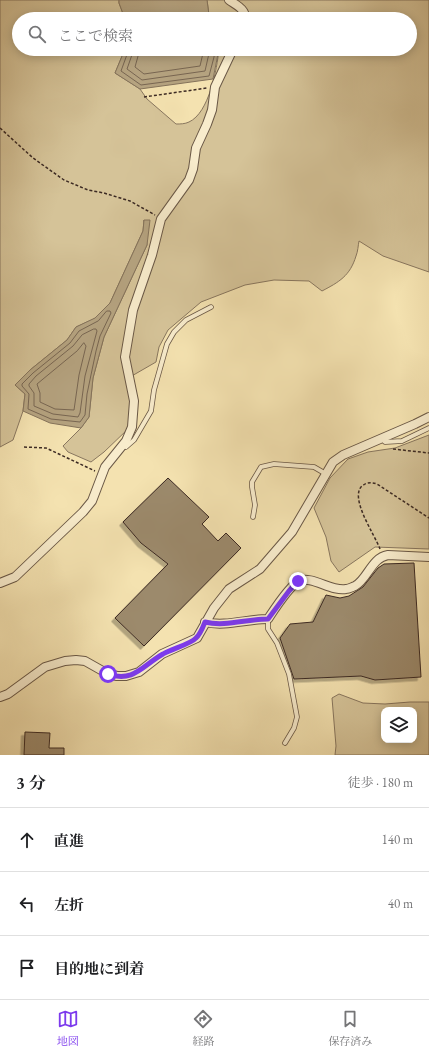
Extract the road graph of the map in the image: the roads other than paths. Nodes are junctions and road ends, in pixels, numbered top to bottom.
1 (229, 0) edge
2 (243, 12) edge
3 (230, 56) edge
4 (211, 307) dead end
5 (429, 416) edge
6 (429, 428) edge
7 (382, 438) junction
8 (121, 446) junction
9 (326, 474) junction
10 (253, 517) dead end
11 (429, 557) edge
12 (0, 583) edge
13 (268, 619) junction
14 (205, 622) junction
15 (0, 697) edge
16 (285, 743) dead end

1 - 2 street
3 - 8 street
4 - 8 lane
5 - 7 street
6 - 7 lane
7 - 9 street
8 - 12 street
9 - 10 lane
9 - 14 street
11 - 13 street
13 - 14 street
13 - 16 lane
14 - 15 street

